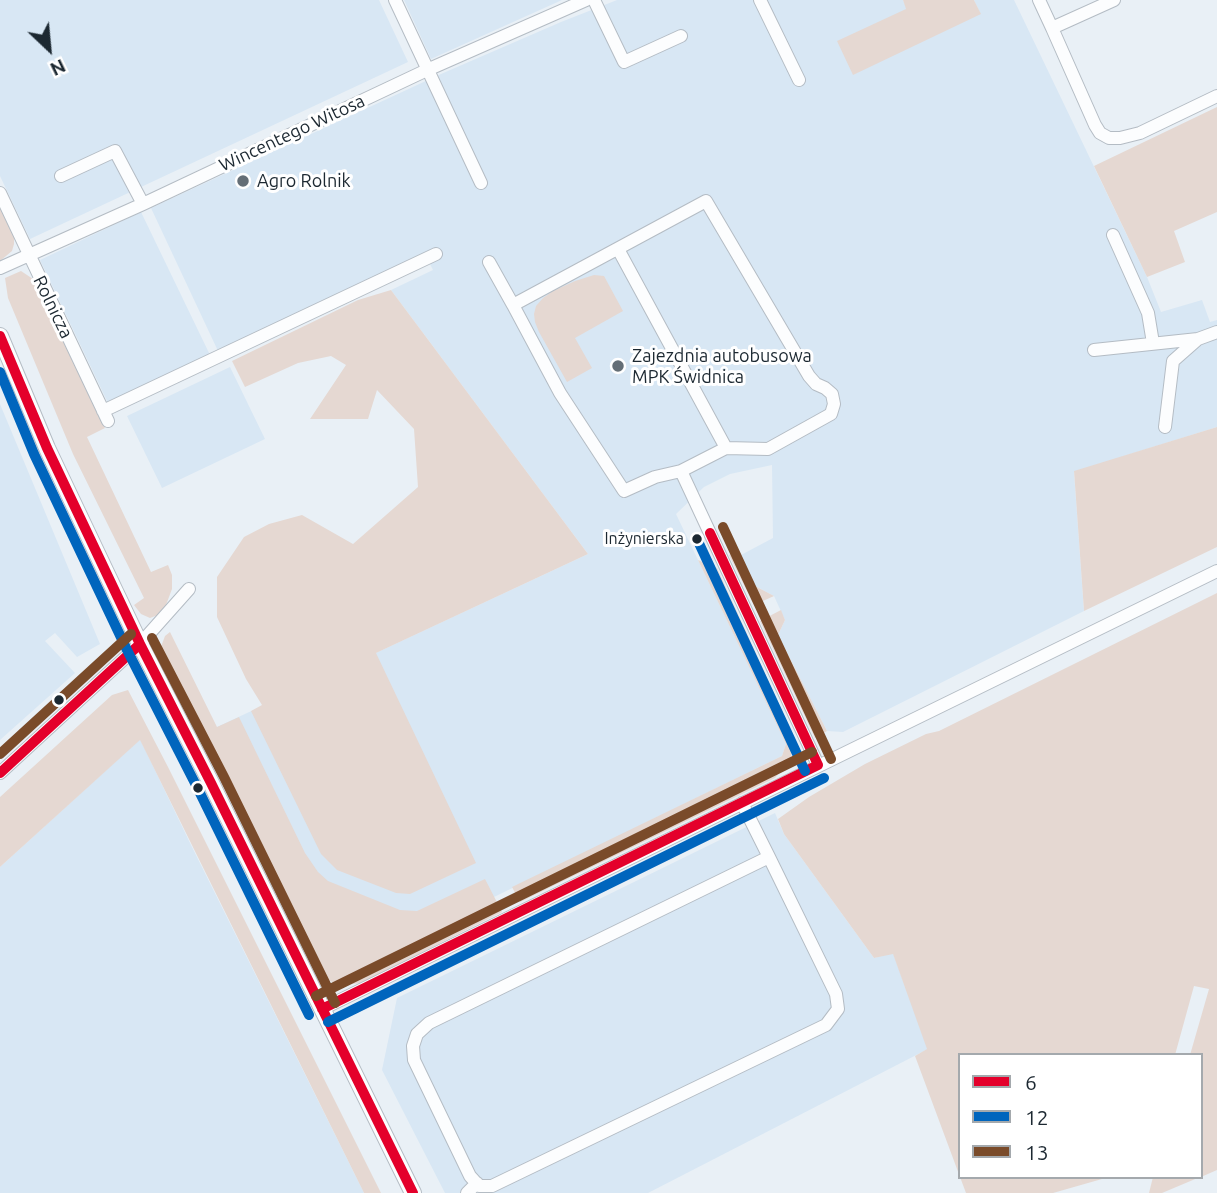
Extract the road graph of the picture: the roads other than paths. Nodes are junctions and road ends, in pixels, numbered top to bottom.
1 (395, 0) edge
2 (586, 0) edge
3 (594, 0) edge
4 (760, 0) edge
5 (1039, 0) edge
6 (1114, 0) edge
7 (1052, 27) junction
8 (681, 36) dead end
9 (427, 70) junction
10 (799, 80) dead end
11 (1217, 96) edge
12 (61, 176) dead end
13 (481, 183) dead end
14 (0, 193) edge
15 (143, 204) junction
16 (1113, 235) dead end
17 (618, 249) junction
18 (28, 254) junction
19 (436, 254) dead end
20 (489, 262) dead end
21 (0, 268) edge
22 (513, 305) junction
23 (1217, 332) edge
24 (0, 336) edge
25 (1198, 339) junction
26 (1153, 343) junction
27 (1094, 350) dead end
28 (1166, 427) dead end
29 (726, 448) junction
30 (681, 471) junction
31 (1217, 570) edge
32 (188, 589) dead end
33 (140, 644) junction
34 (818, 765) junction
35 (0, 773) edge
36 (742, 803) junction
37 (769, 857) junction
38 (322, 1009) junction
39 (477, 1183) junction
40 (413, 1193) edge
41 (467, 1193) edge

1 - 9 street
2 - 9 street, Wincentego Witosa
3 - 8 street
4 - 10 street
5 - 7 street
6 - 7 street
7 - 11 street
9 - 13 street
9 - 15 street, Wincentego Witosa
12 - 15 street
14 - 18 street, Rolnicza
15 - 18 street, Wincentego Witosa
16 - 26 street
17 - 22 street
17 - 29 street
17 - 29 street
18 - 19 street, Rolnicza
18 - 21 street, Wincentego Witosa
20 - 22 street
22 - 30 street
23 - 25 street
24 - 33 main road
25 - 26 street
25 - 28 street
26 - 27 street
29 - 30 street
30 - 34 street
31 - 34 street
32 - 33 street
33 - 35 street
33 - 38 main road
34 - 36 street
36 - 37 street
36 - 38 street
37 - 39 street
37 - 39 street
38 - 40 main road
39 - 41 street

